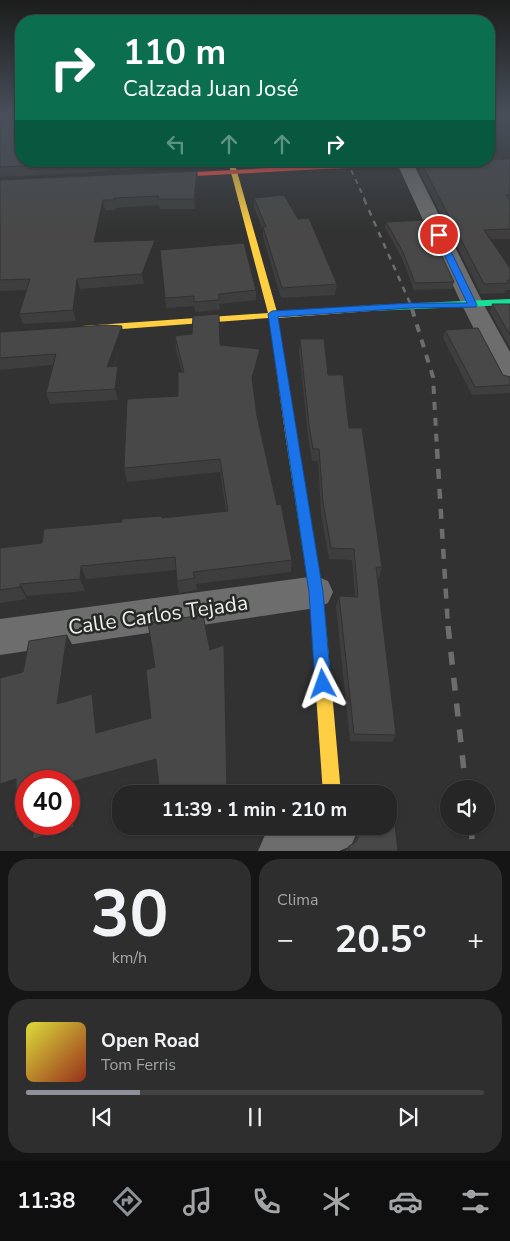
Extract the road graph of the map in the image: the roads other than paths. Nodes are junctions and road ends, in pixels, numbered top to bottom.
1 (495, 161) edge
2 (510, 161) edge
3 (234, 167) edge
4 (332, 167) edge
5 (407, 167) edge
6 (236, 173) junction
7 (147, 177) edge
8 (510, 302) edge
9 (473, 305) junction
10 (272, 314) junction
11 (68, 330) edge
12 (510, 375) edge
13 (316, 592) junction
14 (0, 637) edge
15 (331, 785) edge
16 (314, 835) edge
17 (281, 851) edge

1 - 2 street
3 - 6 street
4 - 6 street
5 - 9 street
6 - 7 street
6 - 10 street
8 - 9 street
9 - 10 street
9 - 12 street
10 - 11 street
10 - 13 street
13 - 14 street, Calle Carlos Tejada
13 - 15 street
16 - 17 street

